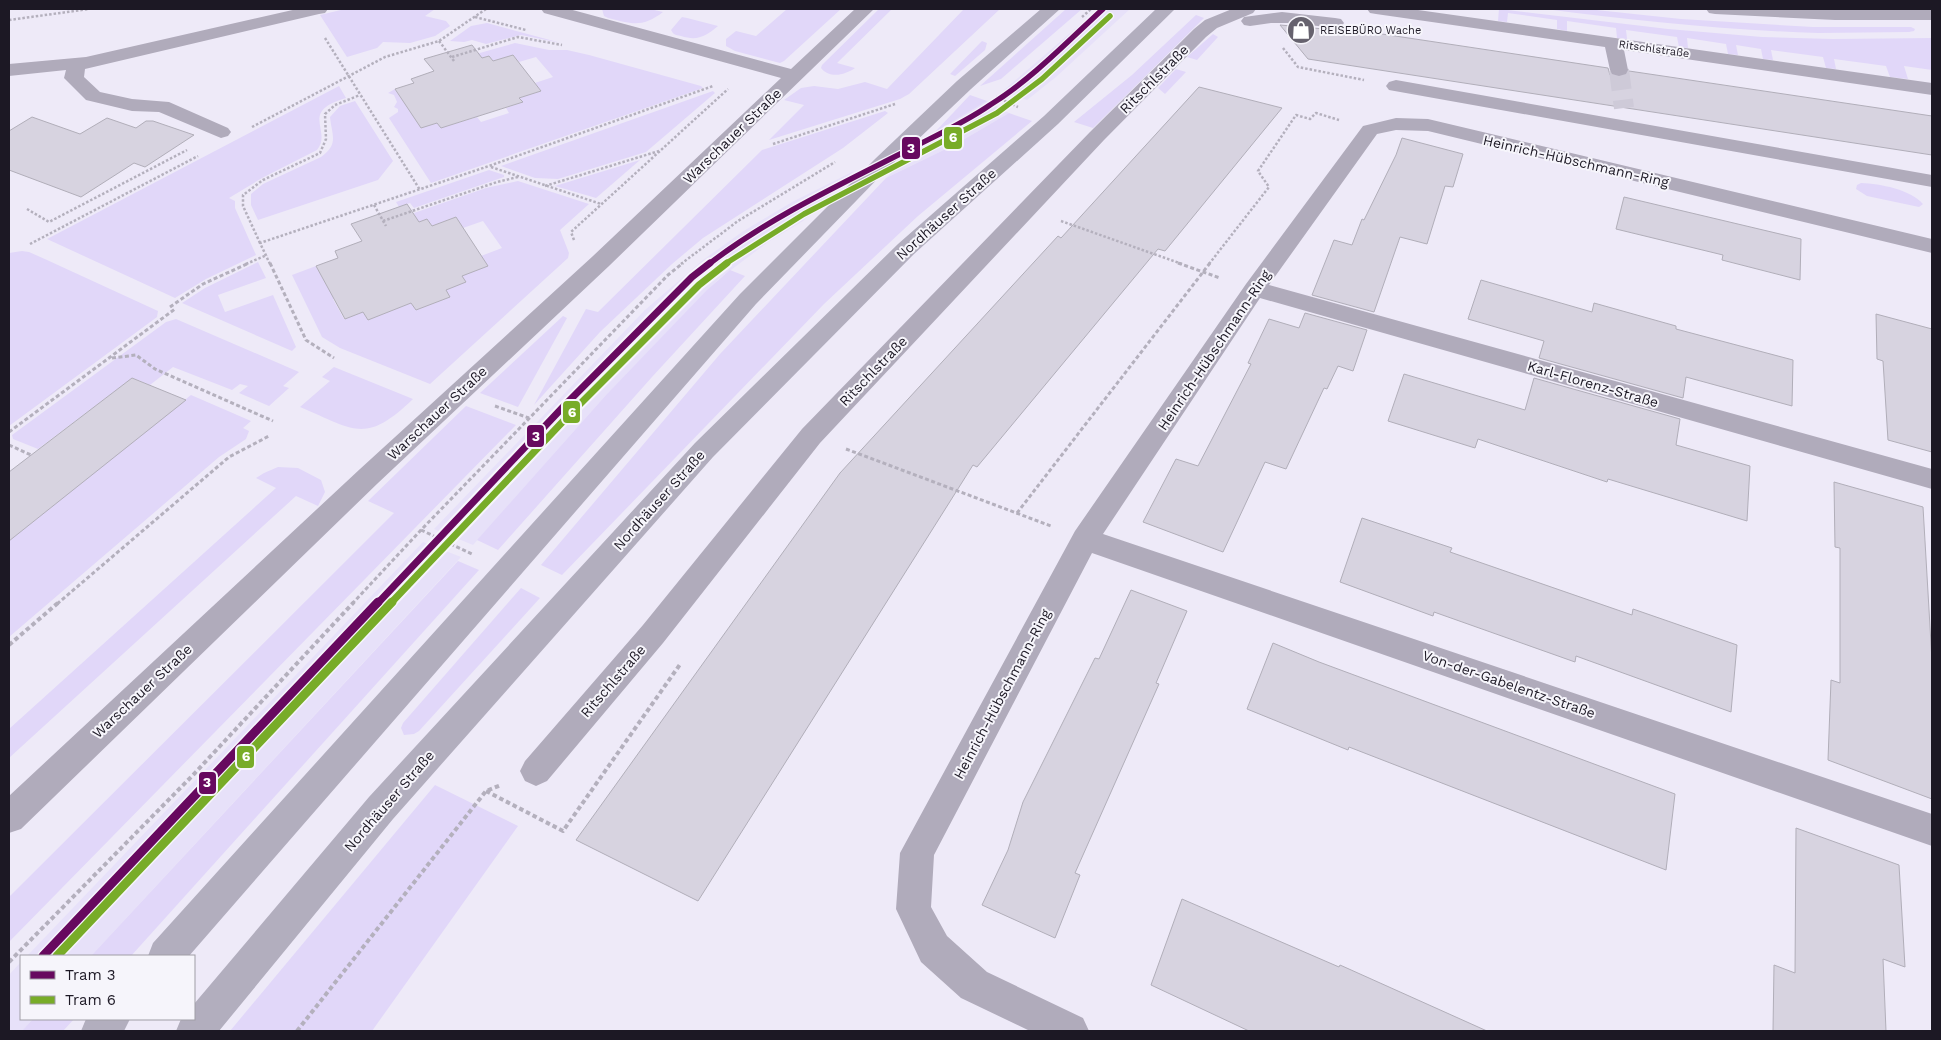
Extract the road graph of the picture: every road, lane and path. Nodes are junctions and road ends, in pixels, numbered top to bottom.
1 (89, 9) edge
2 (486, 9) edge
3 (550, 9) edge
4 (865, 9) edge
5 (1051, 9) edge
6 (1376, 9) edge
7 (1715, 9) edge
8 (313, 10) edge
9 (1173, 10) edge
10 (1932, 14) edge
11 (1250, 16) edge
12 (9, 20) edge
13 (1336, 23) dead end
14 (1232, 28) dead end
15 (439, 41) junction
16 (1613, 43) junction
17 (568, 44) dead end
18 (452, 57) junction
19 (454, 61) dead end
20 (77, 64) junction
21 (9, 70) edge
22 (1619, 70) tunnel mouth
23 (350, 76) junction
24 (794, 76) junction
25 (720, 83) dead end
26 (1396, 86) joint
27 (1932, 90) edge
28 (990, 94) dead end
29 (360, 95) junction
30 (898, 104) dead end
31 (1019, 108) dead end
32 (1370, 130) junction
33 (245, 131) dead end
34 (222, 132) joint
35 (731, 136) junction
36 (662, 150) dead end
37 (201, 154) dead end
38 (836, 161) dead end
39 (489, 166) junction
40 (518, 177) junction
41 (1932, 181) edge
42 (545, 186) junction
43 (420, 190) junction
44 (601, 204) dead end
45 (374, 205) junction
46 (27, 209) dead end
47 (1054, 218) dead end
48 (383, 221) junction
49 (386, 226) dead end
50 (260, 243) junction
51 (30, 244) dead end
52 (1932, 246) edge
53 (267, 255) junction
54 (1204, 272) junction
55 (1254, 289) junction
56 (170, 307) dead end
57 (175, 309) dead end
58 (334, 358) dead end
59 (107, 359) junction
60 (273, 421) dead end
61 (9, 432) edge
62 (269, 436) dead end
63 (811, 436) junction
64 (9, 445) edge
65 (32, 454) dead end
66 (1932, 479) edge
67 (1017, 513) junction
68 (421, 530) junction
69 (1085, 538) junction
70 (479, 557) dead end
71 (9, 645) edge
72 (684, 658) dead end
73 (536, 771) joint
74 (486, 791) junction
75 (9, 818) edge
76 (1932, 830) edge
77 (167, 955) edge
78 (9, 962) edge
79 (110, 1020) edge
80 (100, 1031) edge
81 (195, 1031) edge
82 (297, 1031) edge
83 (1070, 1031) edge

1 - 12 path
2 - 15 path
3 - 24 street
4 - 24 street, Warschauer Straße
5 - 77 main road
6 - 16 street, Ritschlstraße
7 - 10 street
8 - 20 street
8 - 23 path
9 - 81 main road, Nordhäuser Straße
11 - 13 street, Ritschlstraße
11 - 14 street, Ritschlstraße
11 - 26 path
11 - 63 street, Ritschlstraße
15 - 18 path
15 - 23 path
16 - 22 street
16 - 27 street, Ritschlstraße
17 - 18 path
18 - 19 path
20 - 21 street
20 - 34 street
23 - 29 path
23 - 33 path
24 - 35 street, Warschauer Straße
25 - 39 path
26 - 41 street
28 - 31 path
29 - 43 path
29 - 50 path
30 - 35 path
32 - 52 street, Heinrich-Hübschmann-Ring
32 - 54 path
32 - 55 street, Heinrich-Hübschmann-Ring
34 - 46 path
35 - 75 street, Warschauer Straße
36 - 42 path
37 - 51 path
38 - 68 path
39 - 40 path
39 - 43 path
40 - 42 path
40 - 48 path
42 - 44 path
43 - 45 path
45 - 48 path
45 - 50 path
47 - 54 path
48 - 49 path
50 - 53 path
53 - 56 path
53 - 58 path
54 - 55 path
54 - 67 path
55 - 66 street, Karl-Florenz-Straße
55 - 69 street, Heinrich-Hübschmann-Ring
57 - 59 path
59 - 60 path
59 - 61 path
62 - 71 path
63 - 67 path
63 - 73 street, Ritschlstraße
64 - 65 path
67 - 69 path
68 - 70 path
68 - 78 path
69 - 76 street, Von-der-Gabelentz-Straße
69 - 83 street, Heinrich-Hübschmann-Ring
72 - 74 path
73 - 74 path
74 - 82 path
79 - 80 main road

